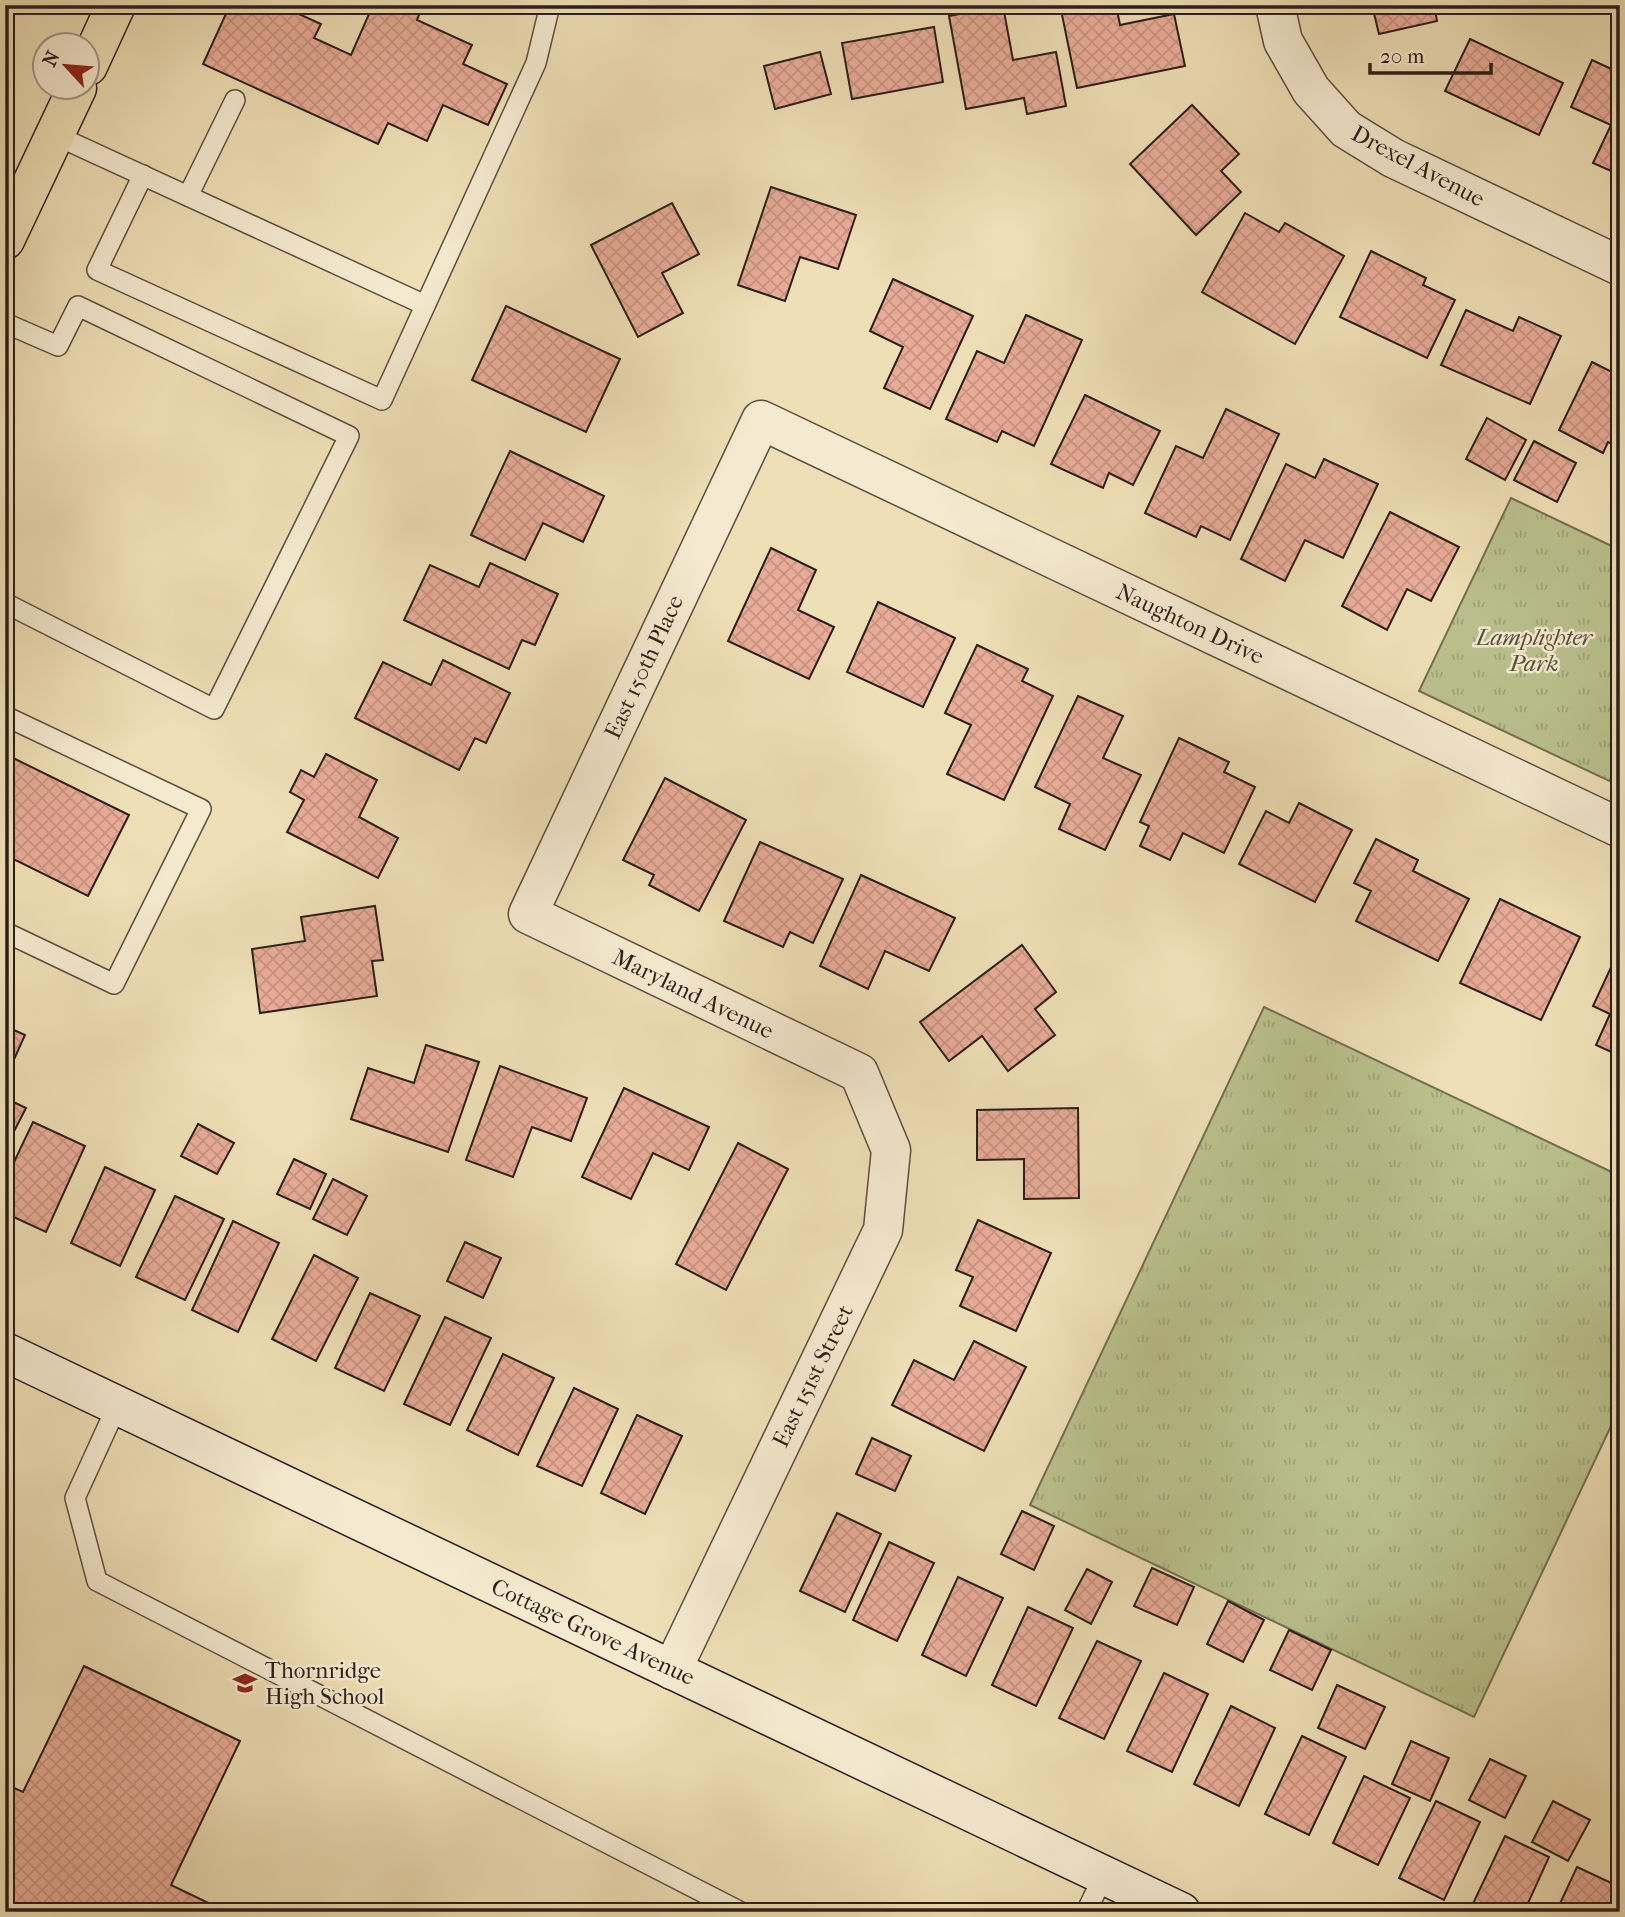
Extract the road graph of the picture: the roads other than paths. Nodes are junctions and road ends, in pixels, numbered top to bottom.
1 (550, 5) edge
2 (1275, 5) edge
3 (111, 7) edge
4 (101, 32) edge
5 (235, 100) dead end
6 (71, 102) edge
7 (55, 135) junction
8 (143, 176) junction
9 (188, 197) junction
10 (5, 240) edge
11 (1620, 266) edge
12 (425, 305) junction
13 (5, 323) edge
14 (761, 421) joint
15 (5, 603) edge
16 (5, 716) edge
17 (1620, 828) edge
18 (528, 914) joint
19 (5, 932) edge
20 (859, 1073) joint
21 (5, 1352) edge
22 (117, 1406) junction
23 (672, 1670) junction
24 (1104, 1875) junction
25 (741, 1912) edge
26 (1086, 1912) edge
27 (1181, 1912) edge

1 - 12 lane
2 - 11 street, Drexel Avenue
3 - 4 main road
5 - 9 lane
6 - 7 main road
7 - 8 lane
7 - 10 main road
8 - 9 lane
8 - 12 lane
9 - 12 lane
13 - 15 lane
14 - 17 street, Naughton Drive
14 - 18 street, East 150th Place
16 - 19 lane
18 - 20 street, Maryland Avenue
20 - 23 street, East 151st Street
21 - 22 street, Cottage Grove Avenue
22 - 23 street, Cottage Grove Avenue
22 - 25 lane
23 - 24 street, Cottage Grove Avenue
24 - 26 lane
24 - 27 street, Cottage Grove Avenue

